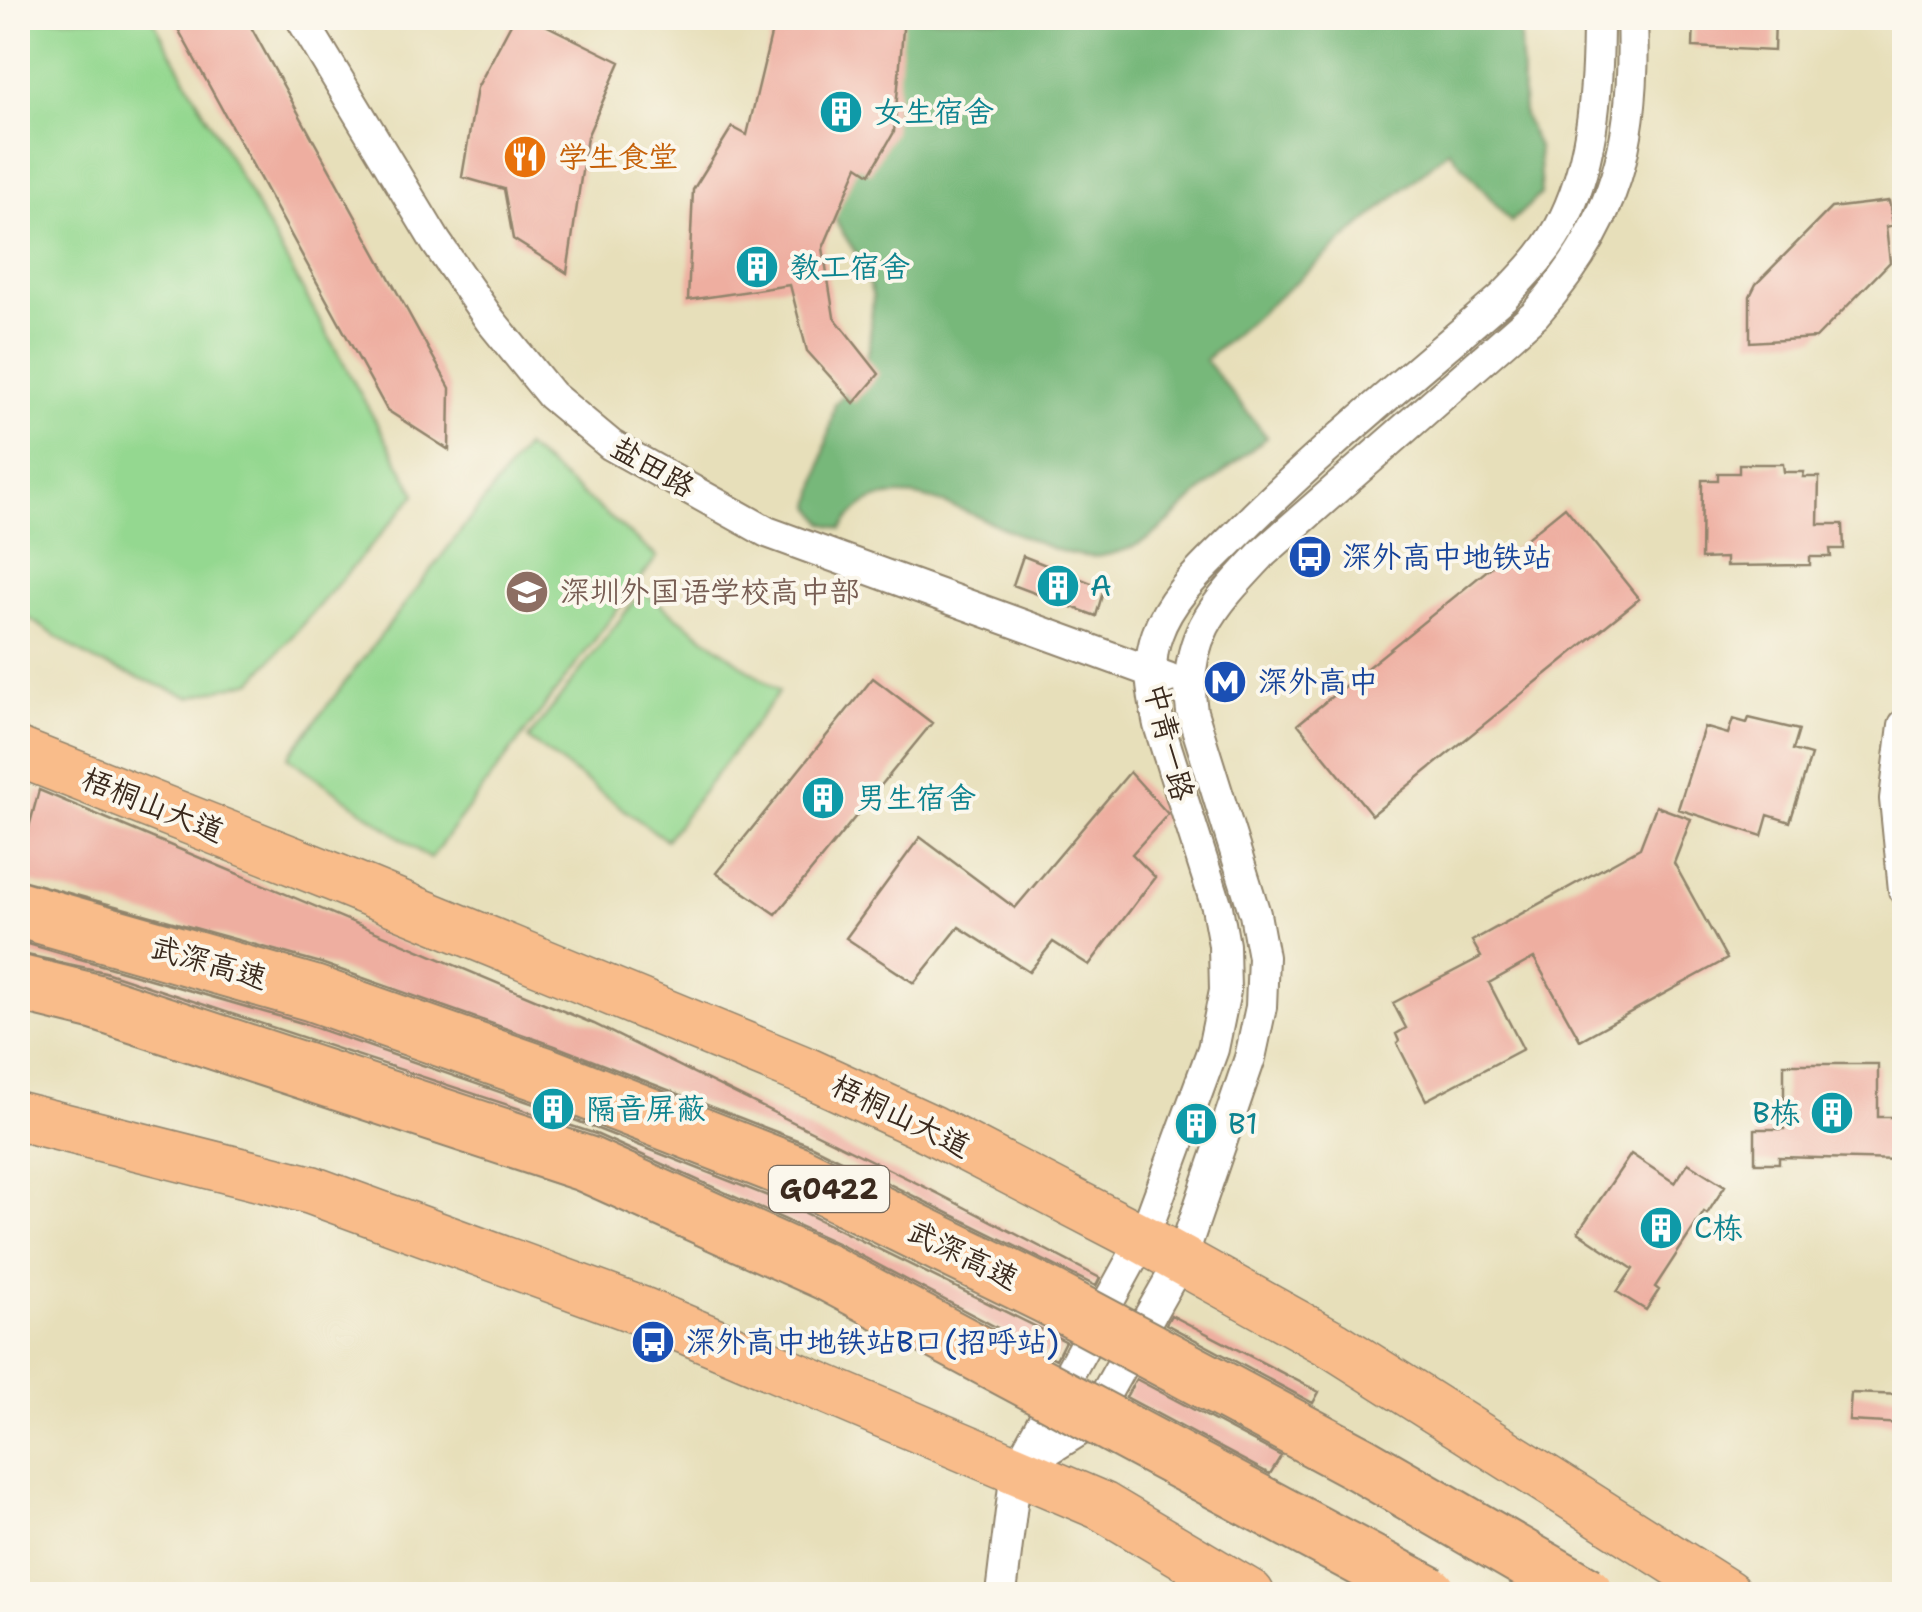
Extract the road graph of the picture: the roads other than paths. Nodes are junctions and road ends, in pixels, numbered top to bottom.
1 (301, 18) edge
2 (1598, 18) edge
3 (1632, 18) edge
4 (1151, 673) junction
5 (1188, 684) junction
6 (1904, 725) edge
7 (18, 752) edge
8 (1904, 890) edge
9 (18, 908) edge
10 (18, 983) edge
11 (18, 1116) edge
12 (1162, 1249) junction
13 (1016, 1470) junction
14 (1002, 1594) edge
15 (1250, 1594) edge
16 (1429, 1594) edge
17 (1586, 1594) edge
18 (1728, 1594) edge

1 - 4 street, 盐田路
2 - 4 street, 中青一路
3 - 5 street, 中青一路
4 - 5 street, 盐田路
4 - 12 street, 中青一路
5 - 12 street, 中青一路
6 - 8 street
7 - 12 main road, 梧桐山大道
9 - 17 highway, 武深高速 / G0422, bridge
10 - 16 highway, G0422, bridge
11 - 13 main road
12 - 13 street, 中青一路
12 - 13 street
12 - 18 main road, 梧桐山大道
13 - 14 street
13 - 15 main road

